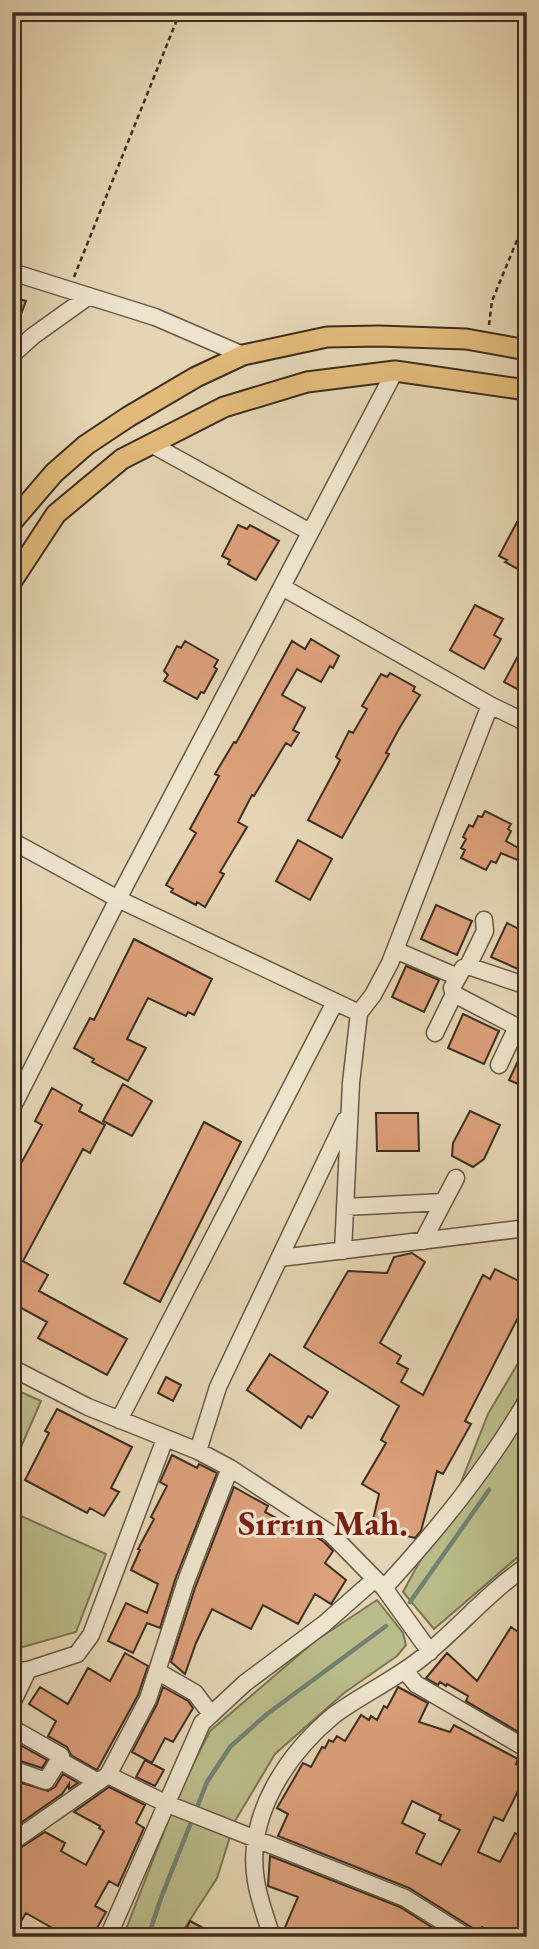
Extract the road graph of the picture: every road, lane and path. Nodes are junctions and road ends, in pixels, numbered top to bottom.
1 (180, 12) edge
2 (527, 216) edge
3 (12, 272) edge
4 (69, 290) junction
5 (89, 296) junction
6 (488, 342) junction
7 (527, 350) edge
8 (12, 355) edge
9 (243, 355) junction
10 (395, 370) junction
11 (527, 390) edge
12 (151, 444) junction
13 (12, 522) edge
14 (310, 533) junction
15 (12, 581) edge
16 (282, 587) junction
17 (490, 705) junction
18 (527, 723) edge
19 (12, 841) edge
20 (118, 899) junction
21 (484, 920) dead end
22 (395, 950) junction
23 (463, 972) junction
24 (527, 986) edge
25 (454, 994) junction
26 (335, 1002) junction
27 (359, 1013) junction
28 (522, 1030) edge
29 (435, 1033) dead end
30 (499, 1065) dead end
31 (12, 1108) edge
32 (349, 1111) junction
33 (456, 1178) dead end
34 (443, 1202) junction
35 (345, 1207) junction
36 (527, 1228) edge
37 (423, 1241) junction
38 (343, 1251) junction
39 (280, 1258) junction
40 (12, 1368) edge
41 (527, 1400) edge
42 (119, 1420) junction
43 (165, 1439) junction
44 (198, 1451) junction
45 (230, 1468) junction
46 (527, 1566) edge
47 (379, 1584) junction
48 (430, 1652) junction
49 (20, 1671) edge
50 (158, 1671) junction
51 (405, 1671) junction
52 (12, 1703) edge
53 (211, 1714) junction
54 (12, 1728) edge
55 (527, 1749) edge
56 (59, 1760) junction
57 (12, 1769) edge
58 (103, 1779) junction
59 (165, 1803) junction
60 (256, 1839) junction
61 (12, 1842) edge
62 (108, 1937) edge
63 (272, 1937) edge
64 (467, 1937) edge

1 - 4 path
2 - 6 path
3 - 4 street
4 - 5 street
5 - 8 street
5 - 9 street
6 - 7 main road
6 - 9 main road
9 - 13 main road
10 - 11 main road
10 - 12 main road
10 - 14 street
12 - 14 street
12 - 15 main road
14 - 16 street
16 - 17 street
16 - 20 street
17 - 18 street
17 - 22 street
19 - 20 street
20 - 26 street
20 - 31 street
21 - 23 street
22 - 23 street
22 - 27 street
23 - 24 street
23 - 25 street
25 - 28 street
25 - 29 street
26 - 27 street
26 - 42 street
27 - 32 street
28 - 30 street
32 - 35 street
32 - 39 street
33 - 34 street
34 - 35 street
34 - 37 street
35 - 38 street
36 - 37 street
37 - 38 street
38 - 39 street
39 - 44 street
40 - 42 street
41 - 47 street
42 - 43 street
43 - 44 street
43 - 49 street
44 - 45 street
45 - 47 street
45 - 50 street
46 - 48 street
47 - 48 street
47 - 53 street
48 - 51 street
49 - 52 street
50 - 53 street
50 - 58 street
51 - 55 street
51 - 60 street
53 - 59 street
54 - 56 street
56 - 57 street
56 - 58 street
58 - 59 street
58 - 61 street
59 - 60 street
59 - 62 street
60 - 63 street
60 - 64 street

